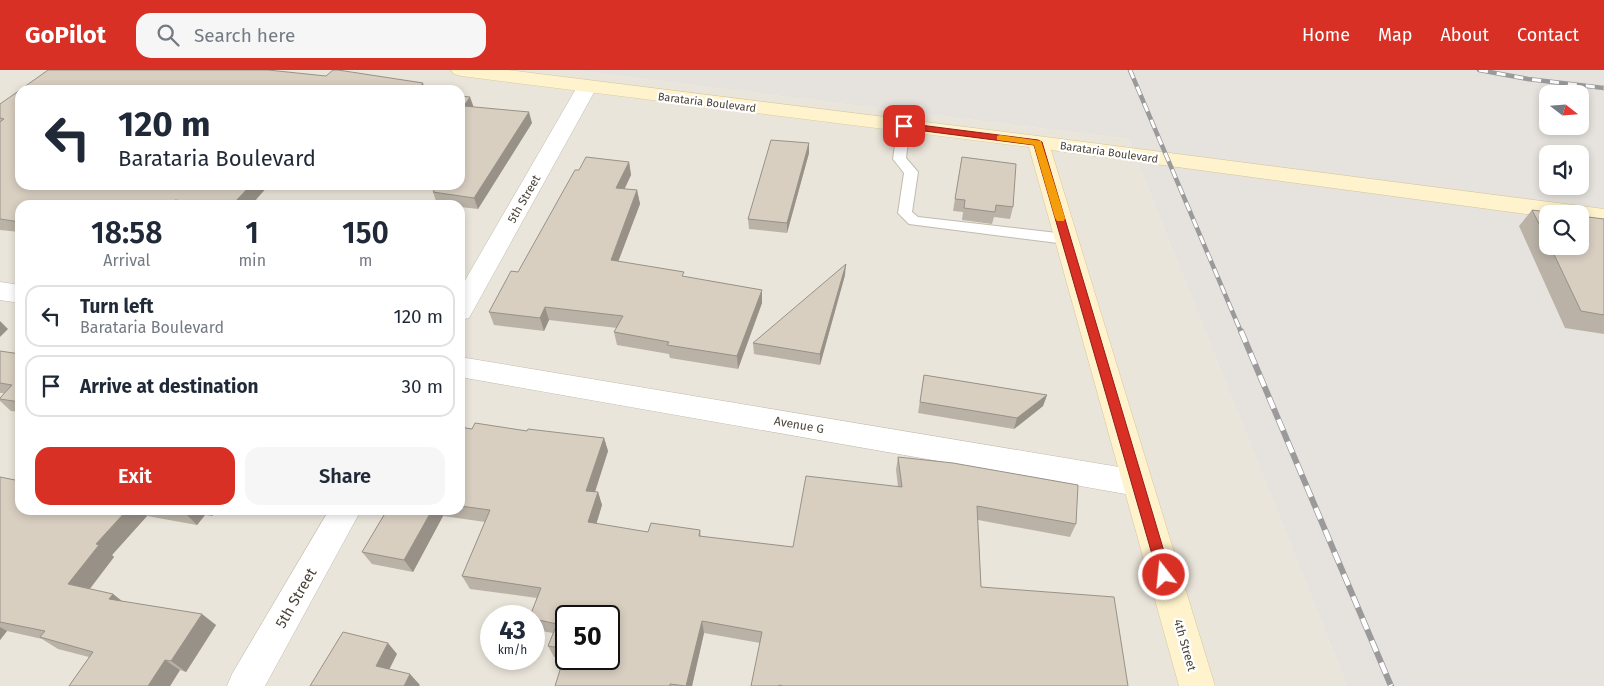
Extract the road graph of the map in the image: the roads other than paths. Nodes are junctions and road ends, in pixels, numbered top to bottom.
1 (473, 71) edge
2 (587, 87) junction
3 (904, 126) junction
4 (1038, 142) junction
5 (1539, 209) edge
6 (1589, 215) edge
7 (1604, 217) edge
8 (1066, 239) junction
9 (0, 291) edge
10 (15, 293) edge
11 (465, 302) edge
12 (465, 368) edge
13 (1137, 483) junction
14 (343, 515) edge
15 (245, 686) edge
16 (1197, 686) edge

1 - 2 main road, Barataria Boulevard
2 - 3 main road, Barataria Boulevard
2 - 11 street, 5th Street
3 - 4 main road, Barataria Boulevard
3 - 8 lane
4 - 5 main road, Barataria Boulevard
4 - 8 main road, 4th Street
6 - 7 main road, Barataria Boulevard
8 - 13 main road, 4th Street
9 - 10 street
12 - 13 street, Avenue G
13 - 16 main road, 4th Street
14 - 15 street, 5th Street

